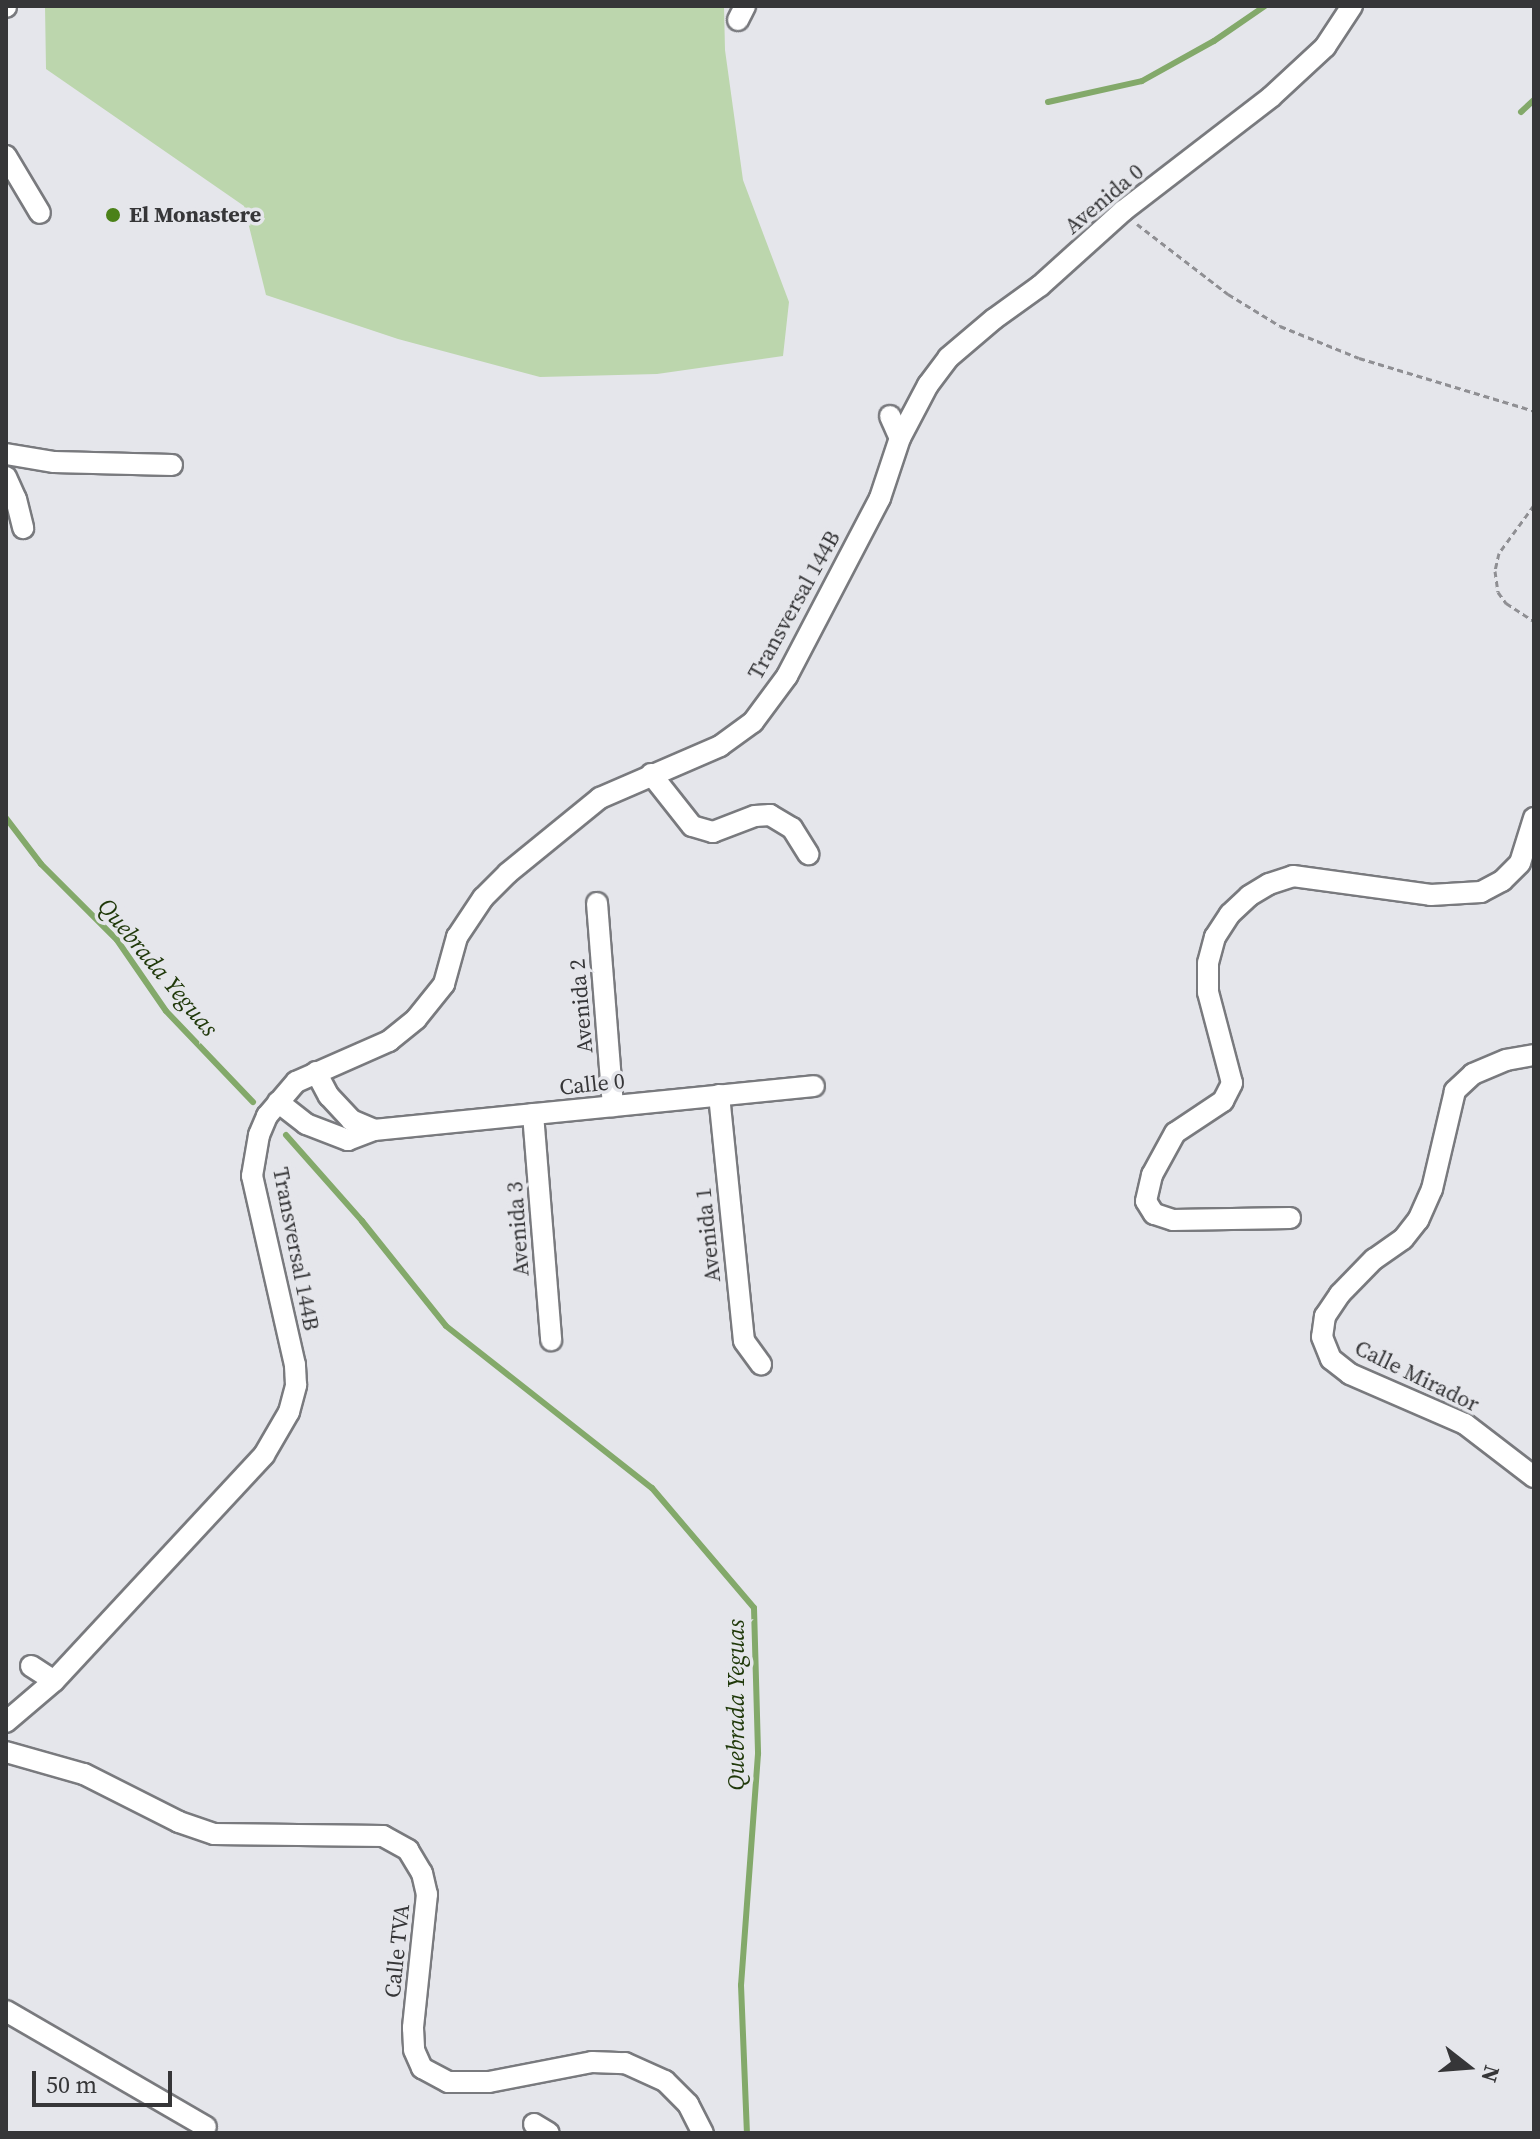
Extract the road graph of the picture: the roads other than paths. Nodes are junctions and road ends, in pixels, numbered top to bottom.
1 (1352, 6) edge
2 (6, 156) edge
3 (40, 213) dead end
4 (890, 416) dead end
5 (900, 438) junction
6 (6, 454) edge
7 (172, 465) dead end
8 (6, 477) edge
9 (23, 528) dead end
10 (651, 774) junction
11 (1534, 818) edge
12 (808, 854) dead end
13 (597, 903) dead end
14 (1534, 1055) edge
15 (316, 1072) junction
16 (814, 1086) dead end
17 (719, 1095) junction
18 (278, 1102) junction
19 (613, 1106) junction
20 (533, 1114) junction
21 (374, 1130) junction
22 (1290, 1218) dead end
23 (551, 1340) dead end
24 (761, 1364) dead end
25 (1534, 1477) edge
26 (31, 1666) dead end
27 (54, 1681) junction
28 (6, 1722) edge
29 (6, 1752) edge
30 (6, 2011) edge
31 (206, 2127) dead end
32 (703, 2133) edge

1 - 5 street, Avenida 0
2 - 3 street
4 - 5 street
5 - 10 street, Transversal 144B
6 - 7 street
8 - 9 street
10 - 12 street
10 - 15 street, Transversal 144B
11 - 22 street
13 - 19 street, Avenida 2
14 - 25 street, Calle Mirador
15 - 18 street, Transversal 144B
15 - 21 street
16 - 17 street, Calle 0
17 - 19 street, Calle 0
17 - 24 street, Avenida 1
18 - 21 street, Calle 0
18 - 27 street, Transversal 144B
19 - 20 street, Calle 0
20 - 21 street, Calle 0
20 - 23 street, Avenida 3
26 - 27 street
27 - 28 street, Transversal 144B
29 - 32 street, Calle TVA
30 - 31 street

